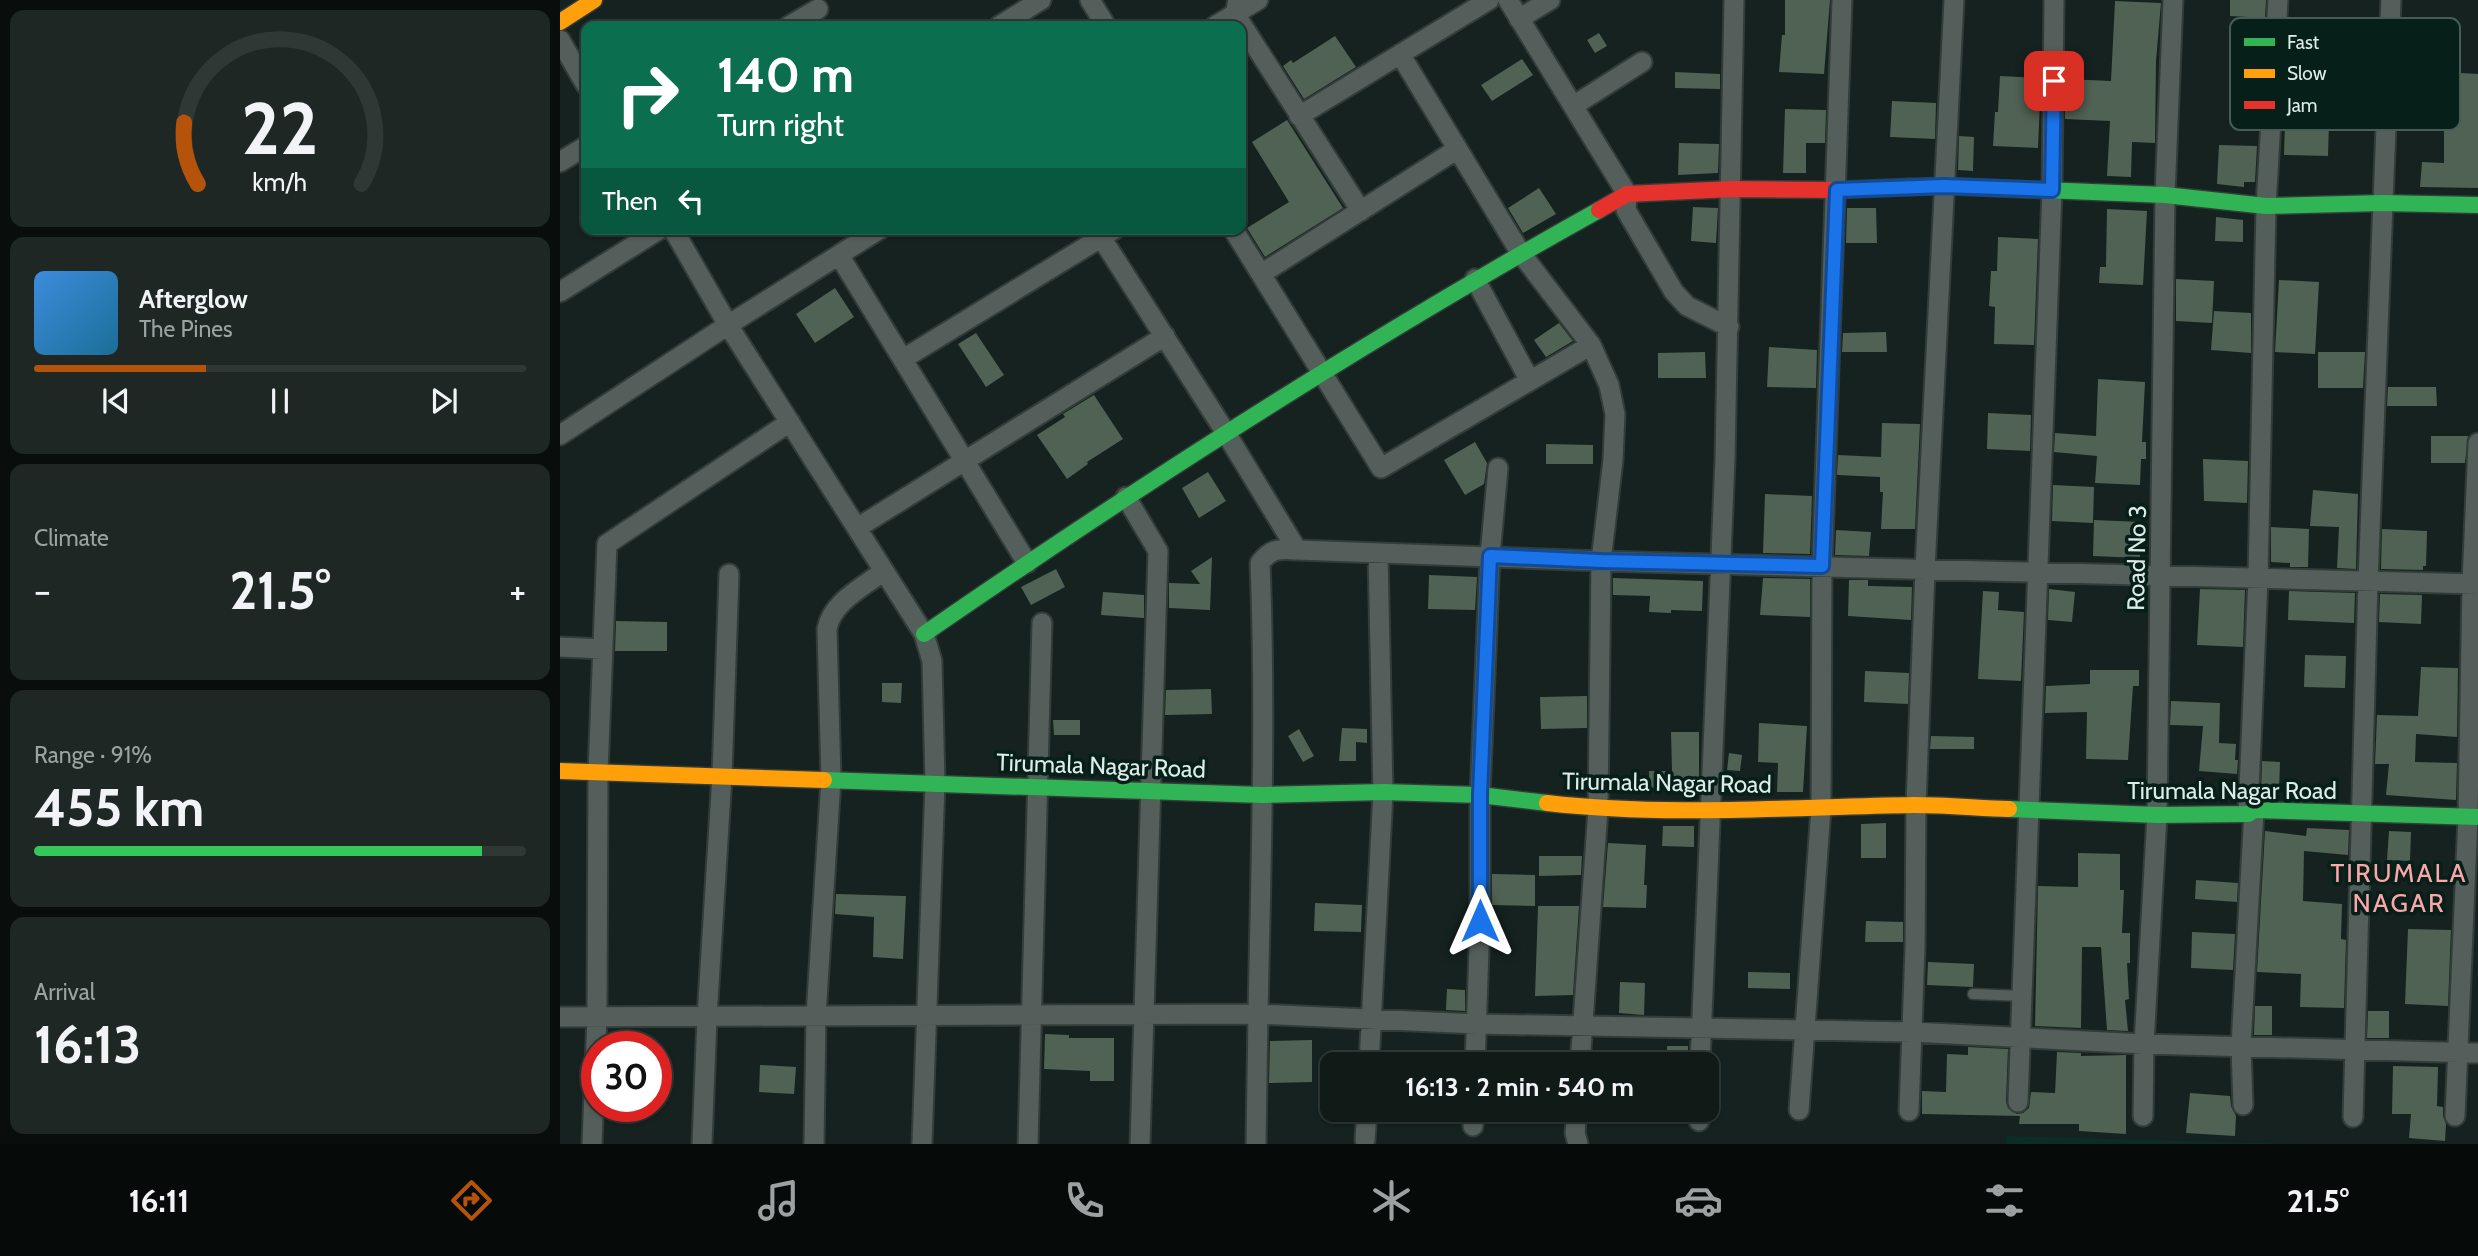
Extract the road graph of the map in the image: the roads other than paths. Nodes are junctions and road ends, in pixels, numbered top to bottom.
1 (594, 0) edge
2 (1041, 0) edge
3 (1090, 0) edge
4 (1258, 0) edge
5 (1489, 0) edge
6 (1508, 0) edge
7 (1550, 0) edge
8 (1734, 0) edge
9 (1842, 0) edge
10 (1954, 0) edge
11 (2054, 0) edge
12 (2173, 0) edge
13 (2278, 0) edge
14 (2391, 0) edge
15 (815, 5) edge
16 (1236, 7) edge
17 (2277, 18) edge
18 (2390, 18) edge
19 (1519, 19) junction
20 (795, 21) edge
21 (826, 21) edge
22 (1007, 21) edge
23 (1103, 21) edge
24 (1221, 21) edge
25 (560, 22) edge
26 (1246, 24) edge
27 (560, 40) edge
28 (1400, 54) junction
29 (1642, 62) dead end
30 (581, 76) edge
31 (1573, 106) junction
32 (1299, 116) junction
33 (2270, 130) edge
34 (2385, 130) edge
35 (581, 149) edge
36 (1457, 150) junction
37 (560, 162) edge
38 (1944, 186) junction
39 (1731, 189) junction
40 (1837, 190) junction
41 (2052, 190) junction
42 (1626, 194) junction
43 (2165, 195) junction
44 (2382, 203) junction
45 (2478, 205) edge
46 (2266, 206) junction
47 (1361, 211) junction
48 (650, 235) edge
49 (676, 235) edge
50 (871, 235) edge
51 (1105, 235) edge
52 (1109, 235) edge
53 (1237, 235) edge
54 (1520, 252) junction
55 (839, 255) junction
56 (1261, 274) junction
57 (1475, 279) junction
58 (560, 292) edge
59 (728, 325) junction
60 (1729, 327) junction
61 (1165, 336) junction
62 (1591, 345) junction
63 (902, 359) junction
64 (1323, 375) junction
65 (1531, 381) junction
66 (790, 422) junction
67 (1226, 433) junction
68 (560, 435) edge
69 (2478, 443) edge
70 (965, 461) junction
71 (1498, 468) dead end
72 (1126, 497) junction
73 (857, 528) junction
74 (1297, 550) junction
75 (1378, 553) junction
76 (1490, 556) junction
77 (1601, 561) junction
78 (1027, 563) junction
79 (1720, 563) junction
80 (1822, 566) junction
81 (1925, 569) junction
82 (884, 571) junction
83 (2039, 572) junction
84 (729, 574) dead end
85 (2162, 576) junction
86 (2258, 578) junction
87 (2368, 581) junction
88 (2475, 584) edge
89 (1042, 623) dead end
90 (924, 634) junction
91 (560, 647) edge
92 (603, 649) junction
93 (560, 771) edge
94 (598, 772) junction
95 (722, 776) junction
96 (831, 779) junction
97 (935, 783) junction
98 (1038, 788) junction
99 (1152, 789) junction
100 (1383, 792) junction
101 (1262, 795) junction
102 (1480, 795) junction
103 (1916, 806) junction
104 (1712, 807) junction
105 (1598, 809) junction
106 (1821, 809) junction
107 (2029, 810) junction
108 (2251, 812) junction
109 (2362, 814) junction
110 (2157, 815) junction
111 (2473, 817) edge
112 (1973, 994) dead end
113 (2023, 996) junction
114 (1145, 1014) junction
115 (1258, 1014) junction
116 (1031, 1015) junction
117 (597, 1016) junction
118 (816, 1016) junction
119 (925, 1016) junction
120 (560, 1017) edge
121 (707, 1017) junction
122 (1371, 1019) junction
123 (1477, 1024) junction
124 (1583, 1025) junction
125 (1700, 1027) junction
126 (1803, 1031) junction
127 (1912, 1032) junction
128 (2021, 1038) junction
129 (2144, 1044) junction
130 (2241, 1046) junction
131 (2355, 1049) junction
132 (1370, 1052) edge
133 (1476, 1052) edge
134 (1581, 1052) edge
135 (1700, 1052) edge
136 (2457, 1052) junction
137 (2478, 1053) edge
138 (2018, 1102) dead end
139 (2243, 1105) dead end
140 (1799, 1110) dead end
141 (1909, 1111) dead end
142 (2143, 1116) dead end
143 (2455, 1116) dead end
144 (2353, 1117) dead end
145 (1366, 1122) edge
146 (1576, 1122) edge
147 (1365, 1140) dead end
148 (592, 1144) edge
149 (702, 1144) edge
150 (814, 1144) edge
151 (922, 1144) edge
152 (1028, 1144) edge
153 (1140, 1144) edge
154 (1256, 1144) edge
155 (1578, 1144) edge

1 - 25 street
2 - 22 street
3 - 23 street
4 - 16 street
5 - 28 street
6 - 19 street
7 - 19 street
8 - 39 street
9 - 40 street
10 - 38 street
11 - 41 street
12 - 43 street, Road No 3
13 - 17 street
14 - 18 street
15 - 20 street
15 - 21 street
16 - 24 street
19 - 31 street
26 - 32 street
27 - 30 street
28 - 32 street
28 - 36 street
29 - 31 street
31 - 42 street
32 - 47 street
33 - 46 street
34 - 44 street
35 - 37 street
36 - 47 street
36 - 54 street
38 - 40 street
38 - 41 street
38 - 81 street
39 - 40 street
39 - 42 street
39 - 60 street
40 - 80 street
41 - 43 street
41 - 83 street
42 - 54 street
42 - 60 street
43 - 46 street
43 - 85 street, Road No 3
44 - 45 street
44 - 46 street
44 - 87 street
46 - 86 street
47 - 56 street
48 - 58 street
49 - 59 street
50 - 55 street
51 - 63 street
52 - 61 street
53 - 56 street
54 - 57 street
54 - 62 street
55 - 59 street
55 - 63 street
56 - 64 street
57 - 64 street
57 - 65 street
59 - 66 street
59 - 68 street
60 - 79 street
61 - 67 street
61 - 70 street
62 - 65 street
62 - 77 street
63 - 70 street
64 - 65 street
64 - 67 street
66 - 73 street
66 - 92 street
67 - 72 street
67 - 74 street
69 - 88 street
70 - 73 street
70 - 78 street
71 - 76 street
72 - 78 street
72 - 99 street
73 - 82 street
74 - 75 street
74 - 101 street
75 - 76 street
75 - 100 street
76 - 77 street
76 - 102 street
77 - 79 street
77 - 105 street
78 - 90 street
79 - 80 street
79 - 104 street
80 - 81 street
80 - 106 street
81 - 83 street
81 - 103 street
82 - 90 street
82 - 96 street
83 - 85 street
83 - 107 street
84 - 95 street
85 - 86 street
85 - 110 street, Road No 3
86 - 87 street
86 - 108 street
87 - 88 street
87 - 109 street
88 - 111 street
89 - 98 street
90 - 97 street
91 - 92 street
92 - 94 street
93 - 94 street, Tirumala Nagar Road
94 - 95 street, Tirumala Nagar Road
94 - 117 street
95 - 96 street, Tirumala Nagar Road
95 - 121 street
96 - 97 street, Tirumala Nagar Road
96 - 118 street
97 - 98 street, Tirumala Nagar Road
97 - 119 street
98 - 99 street, Tirumala Nagar Road
98 - 116 street
99 - 101 street, Tirumala Nagar Road
99 - 114 street
100 - 101 street, Tirumala Nagar Road
100 - 102 street, Tirumala Nagar Road
100 - 122 street
101 - 115 street
102 - 105 street, Tirumala Nagar Road
102 - 123 street
103 - 106 street, Tirumala Nagar Road
103 - 107 street, Tirumala Nagar Road
103 - 127 street
104 - 105 street, Tirumala Nagar Road
104 - 106 street, Tirumala Nagar Road
104 - 125 street
105 - 124 street
106 - 126 street
107 - 110 street, Tirumala Nagar Road
107 - 113 street
108 - 109 street, Tirumala Nagar Road
108 - 110 street, Tirumala Nagar Road
108 - 130 street
109 - 111 street, Tirumala Nagar Road
109 - 131 street
110 - 129 street, Road No 3
111 - 136 street
112 - 113 lane
113 - 128 street
114 - 115 street
114 - 116 street
114 - 153 street
115 - 122 street
115 - 154 street
116 - 119 street
116 - 152 street
117 - 120 street
117 - 121 street
117 - 148 street
118 - 119 street
118 - 121 street
118 - 150 street
119 - 151 street
121 - 149 street
122 - 123 street
122 - 132 street
123 - 124 street
123 - 133 street
124 - 125 street
124 - 134 street
125 - 126 street
125 - 135 street
126 - 127 street
126 - 140 street
127 - 128 street
127 - 141 street
128 - 129 street
128 - 138 street
129 - 130 street
129 - 142 street, Road No 3
130 - 131 street
130 - 139 street
131 - 136 street
131 - 144 street
136 - 137 street
136 - 143 street
145 - 147 street
146 - 155 street

